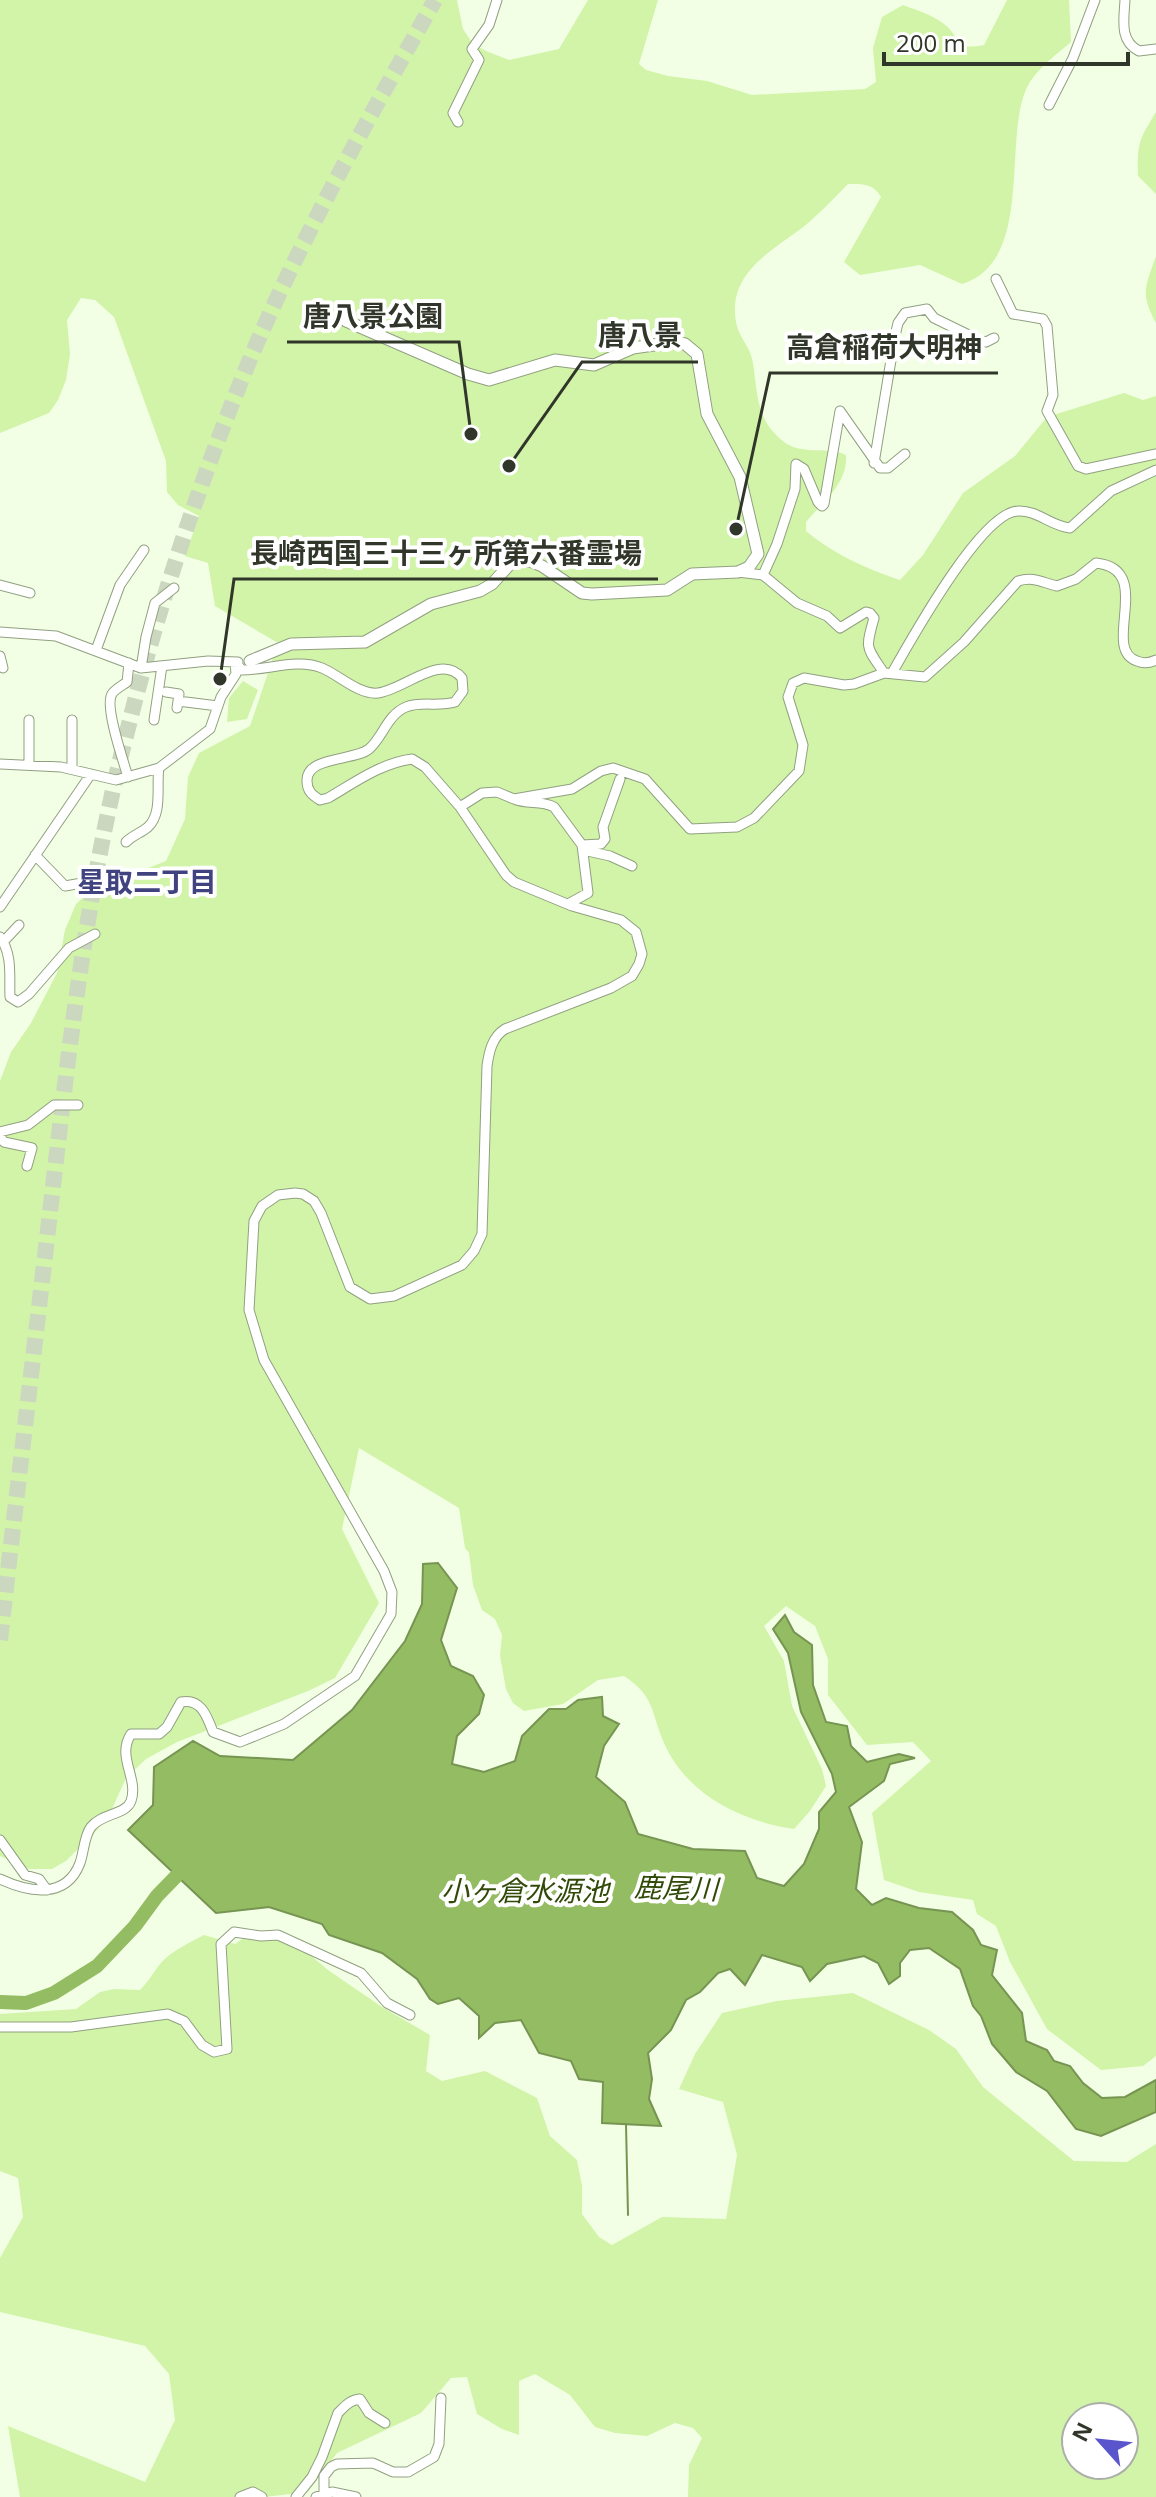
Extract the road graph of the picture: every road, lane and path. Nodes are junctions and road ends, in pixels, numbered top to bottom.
1 (497, 0) edge
2 (1095, 0) edge
3 (1125, 0) edge
4 (1156, 49) edge
5 (1049, 105) dead end
6 (458, 122) dead end
7 (996, 279) dead end
8 (346, 321) dead end
9 (994, 338) dead end
10 (905, 454) dead end
11 (1156, 454) edge
12 (874, 463) junction
13 (1156, 470) edge
14 (144, 550) dead end
15 (738, 572) junction
16 (763, 575) junction
17 (0, 585) edge
18 (174, 588) dead end
19 (30, 593) dead end
20 (0, 632) edge
21 (96, 650) junction
22 (0, 656) edge
23 (1156, 660) edge
24 (250, 661) joint
25 (235, 662) junction
26 (129, 663) junction
27 (162, 666) junction
28 (3, 668) dead end
29 (141, 668) junction
30 (888, 673) junction
31 (166, 692) dead end
32 (218, 706) junction
33 (29, 720) dead end
34 (72, 720) dead end
35 (154, 720) dead end
36 (0, 764) edge
37 (29, 765) junction
38 (159, 768) junction
39 (72, 769) junction
40 (91, 774) junction
41 (128, 777) junction
42 (620, 779) dead end
43 (514, 799) junction
44 (460, 807) junction
45 (126, 842) dead end
46 (583, 847) junction
47 (35, 855) junction
48 (632, 866) dead end
49 (93, 881) dead end
50 (568, 904) junction
51 (0, 907) edge
52 (19, 925) dead end
53 (95, 934) dead end
54 (2, 939) edge
55 (78, 1105) dead end
56 (0, 1135) edge
57 (27, 1166) dead end
58 (0, 1840) edge
59 (0, 1879) edge
60 (47, 1890) junction
61 (410, 2015) dead end
62 (0, 2027) edge
63 (441, 2398) dead end
64 (385, 2423) dead end
65 (320, 2495) edge
66 (240, 2497) edge
67 (262, 2497) edge
68 (296, 2497) edge
69 (356, 2497) edge

1 - 6 street
2 - 5 street
3 - 4 street
7 - 11 street
8 - 15 street
9 - 12 street
10 - 12 street
12 - 16 street
13 - 30 street
14 - 21 street
15 - 16 street
15 - 24 street
16 - 30 street
17 - 19 street
18 - 29 street
20 - 21 street
21 - 26 street
22 - 28 street
23 - 30 street
24 - 25 street
25 - 27 street
25 - 32 street
25 - 44 street
26 - 29 street
26 - 41 street
27 - 29 street
27 - 35 street
30 - 43 street
31 - 32 street
32 - 38 street
33 - 37 street
34 - 39 street
36 - 37 street
37 - 39 street
38 - 41 street
38 - 45 street
39 - 40 street
40 - 41 street
40 - 47 street
42 - 46 street
43 - 44 street
43 - 46 street
44 - 50 street
46 - 48 street
46 - 50 street
47 - 49 street
47 - 51 street
50 - 60 street
52 - 54 street
53 - 54 street
55 - 56 street
56 - 57 street
58 - 60 street
59 - 60 street
61 - 62 street
63 - 65 street
64 - 68 street
65 - 69 street
66 - 67 street

